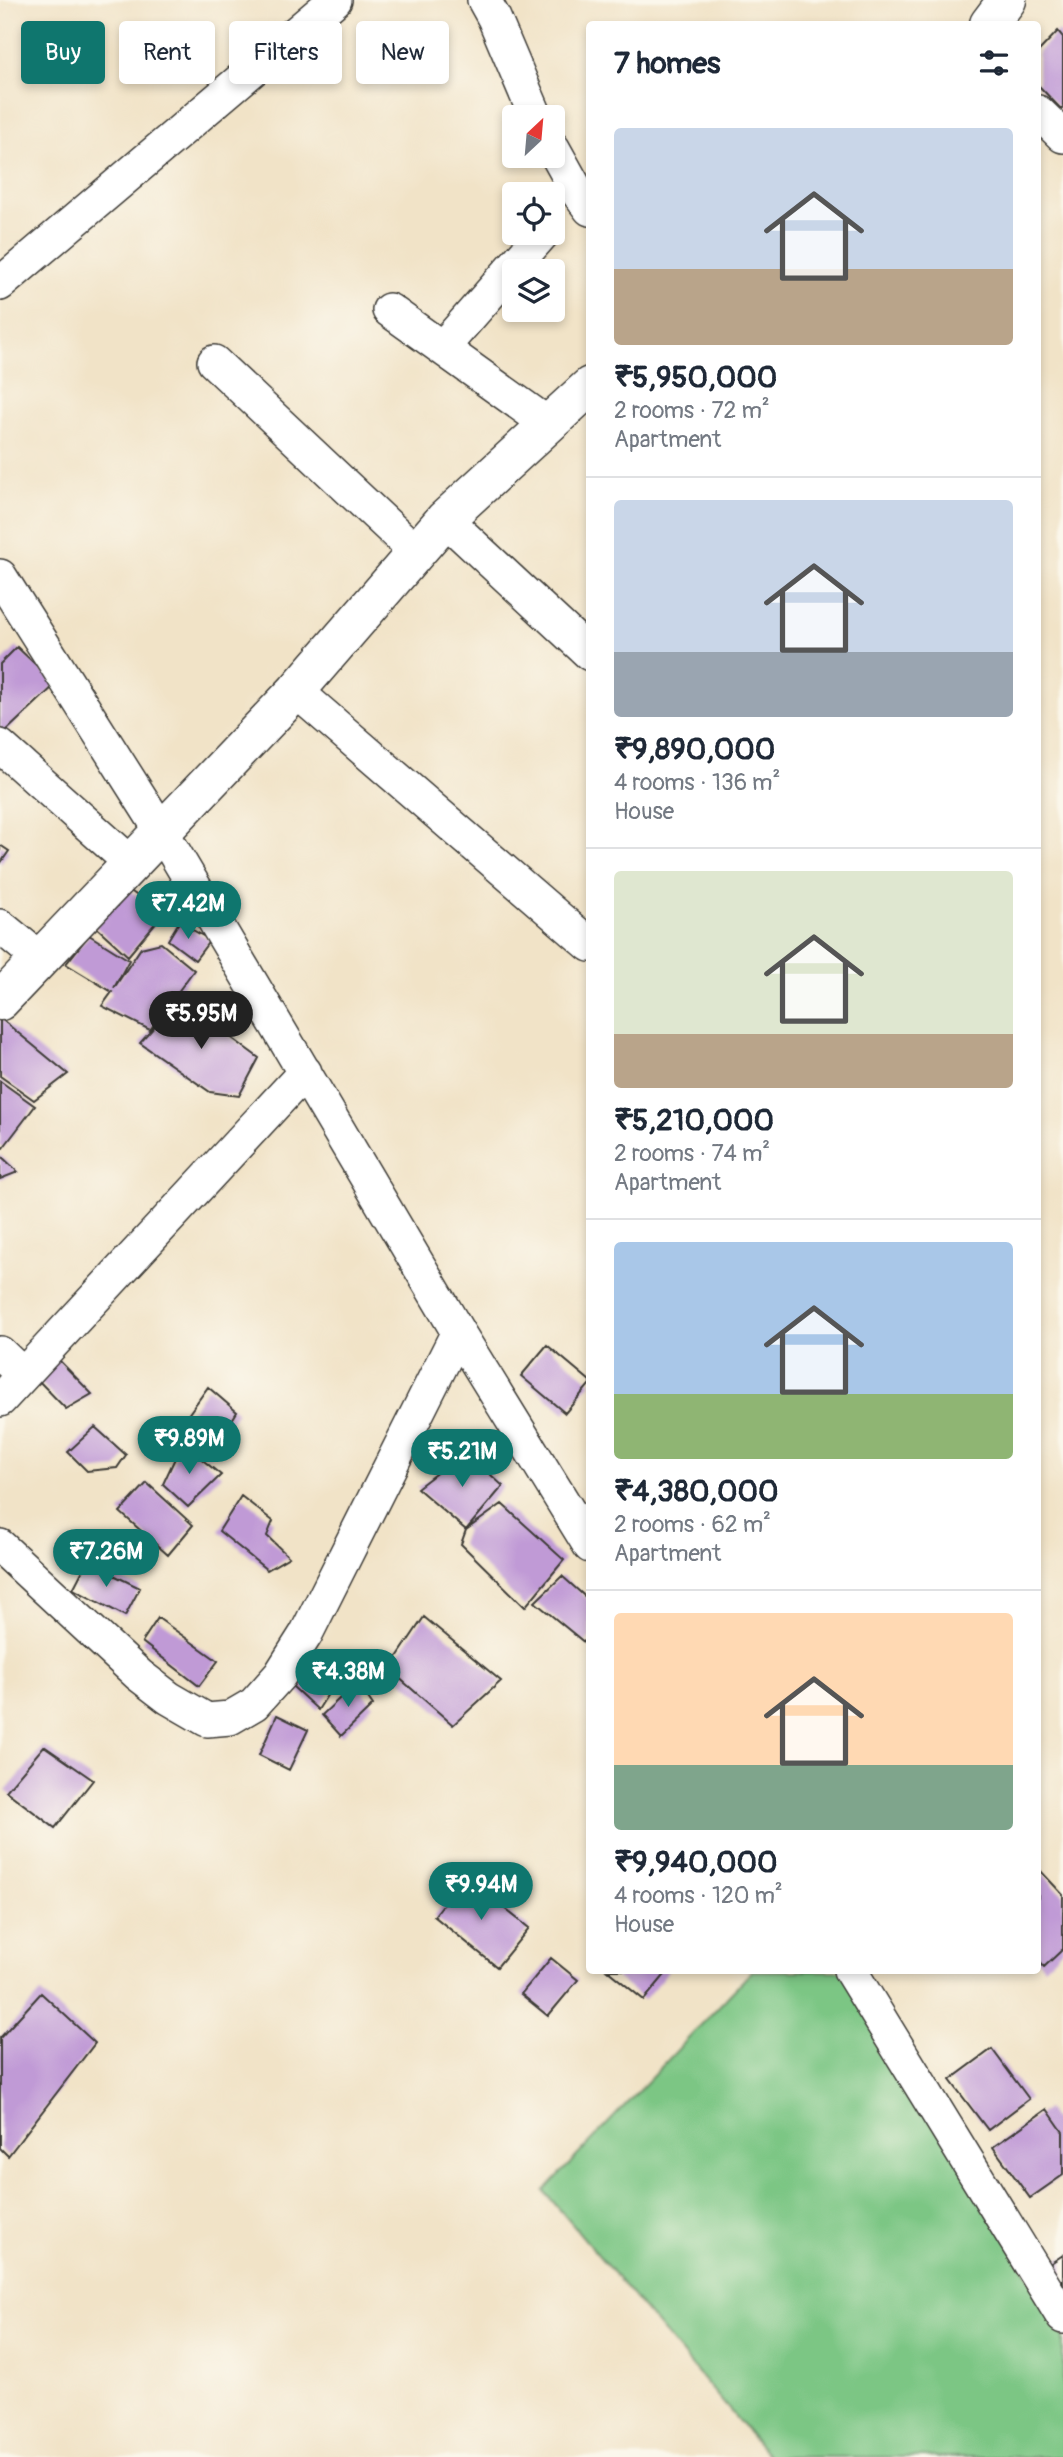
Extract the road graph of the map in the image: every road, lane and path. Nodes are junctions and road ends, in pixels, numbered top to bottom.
1 (335, 0) edge
2 (484, 0) edge
3 (1007, 0) edge
4 (991, 21) edge
5 (531, 105) edge
6 (1041, 115) edge
7 (1063, 136) edge
8 (565, 168) edge
9 (584, 201) edge
10 (565, 213) edge
11 (532, 245) edge
12 (0, 284) edge
13 (389, 310) dead end
14 (442, 348) junction
15 (214, 362) dead end
16 (586, 390) edge
17 (548, 424) junction
18 (445, 519) junction
19 (417, 553) junction
20 (0, 576) edge
21 (586, 650) edge
22 (296, 691) junction
23 (0, 746) edge
24 (162, 832) junction
25 (132, 864) junction
26 (0, 926) edge
27 (586, 942) edge
28 (40, 959) junction
29 (0, 1000) edge
30 (304, 1072) junction
31 (458, 1332) junction
32 (12, 1364) edge
33 (0, 1400) edge
34 (586, 1540) edge
35 (0, 1546) edge
36 (852, 1974) edge
37 (1063, 2317) edge

1 - 12 street
2 - 5 street
3 - 4 main road
6 - 7 street
8 - 9 street
9 - 10 street
11 - 14 street
13 - 14 street
14 - 17 street
15 - 19 street
16 - 17 main road
17 - 18 main road
18 - 19 main road
18 - 21 street
19 - 22 main road
20 - 24 street
22 - 24 main road
22 - 27 street
23 - 25 street
24 - 25 main road
24 - 30 street
25 - 28 main road
26 - 28 street
28 - 29 main road
30 - 31 street
30 - 32 street
31 - 34 street
31 - 35 street
32 - 33 street
36 - 37 street

